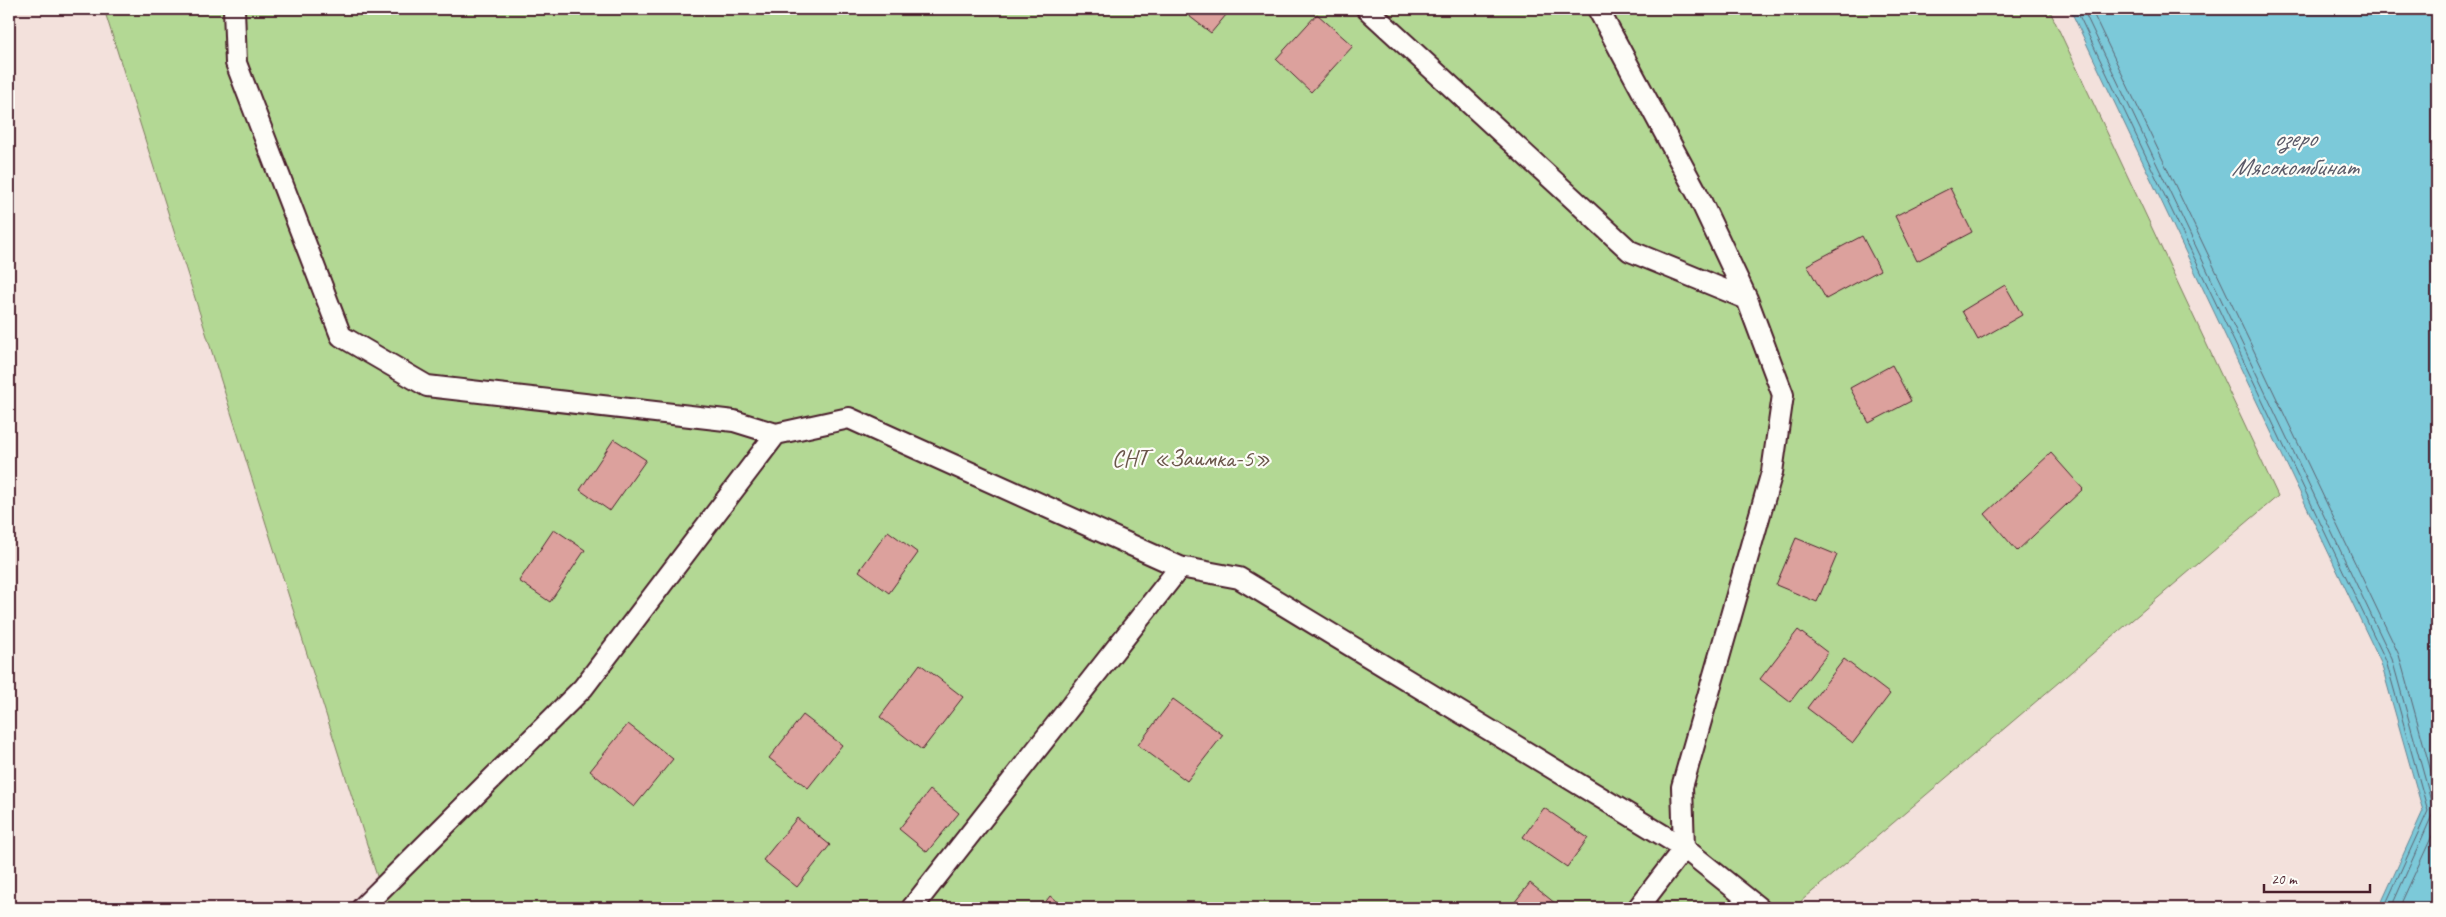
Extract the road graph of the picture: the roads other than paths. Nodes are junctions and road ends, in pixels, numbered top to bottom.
1 (234, 9) edge
2 (1367, 9) edge
3 (1598, 9) edge
4 (1747, 299) junction
5 (776, 434) junction
6 (1180, 567) junction
7 (1684, 848) junction
8 (362, 908) edge
9 (912, 908) edge
10 (1638, 908) edge
11 (1759, 908) edge

1 - 5 lane
2 - 4 lane
3 - 4 lane
4 - 7 lane
5 - 6 lane
5 - 8 lane
6 - 7 lane
6 - 9 lane
7 - 10 lane
7 - 11 lane

